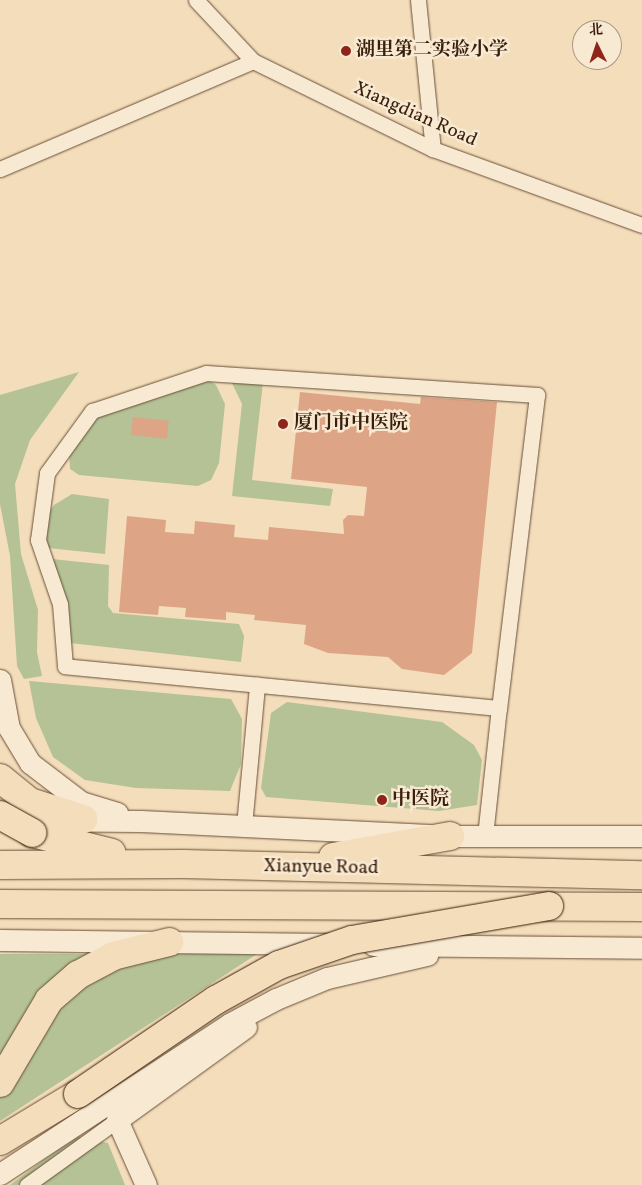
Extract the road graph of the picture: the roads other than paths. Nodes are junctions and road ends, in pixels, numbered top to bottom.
1 (196, 0) edge
2 (418, 0) edge
3 (253, 61) junction
4 (433, 149) junction
5 (0, 169) edge
6 (642, 225) edge
7 (0, 680) edge
8 (256, 685) junction
9 (499, 708) junction
10 (0, 778) edge
11 (0, 815) edge
12 (83, 819) junction
13 (0, 820) edge
14 (141, 821) junction
15 (244, 826) junction
16 (450, 836) junction
17 (485, 836) junction
18 (642, 836) edge
19 (183, 864) junction
20 (0, 865) edge
21 (272, 867) junction
22 (642, 875) edge
23 (0, 904) edge
24 (549, 906) junction
25 (642, 907) edge
26 (0, 940) edge
27 (169, 942) junction
28 (467, 946) junction
29 (642, 948) edge
30 (276, 999) junction
31 (0, 1083) edge
32 (117, 1120) junction
33 (33, 1124) junction
34 (0, 1140) edge
35 (0, 1147) edge
36 (0, 1174) edge
37 (27, 1185) edge
38 (146, 1185) edge

1 - 3 street, Xiangdian Road
2 - 4 street
3 - 4 street, Xiangdian Road
3 - 5 street
4 - 6 street, Xiangdian Road
7 - 14 main road
8 - 9 street
8 - 9 street
8 - 15 street
9 - 17 street
10 - 12 highway
11 - 19 highway, bridge
12 - 13 main road
12 - 14 main road
14 - 15 main road
15 - 16 main road
16 - 17 main road
16 - 21 highway
17 - 18 main road
19 - 20 highway, Xianyue Road
19 - 21 highway, Xianyue Road
21 - 22 highway, Xianyue Road
23 - 24 highway, Xianyue Road, bridge
24 - 25 highway, Xianyue Road
24 - 33 highway, bridge
26 - 27 main road
27 - 28 main road
27 - 31 highway
28 - 29 main road
28 - 30 main road
30 - 32 main road
30 - 36 main road
32 - 37 street
32 - 38 main road
33 - 34 highway
33 - 35 highway

